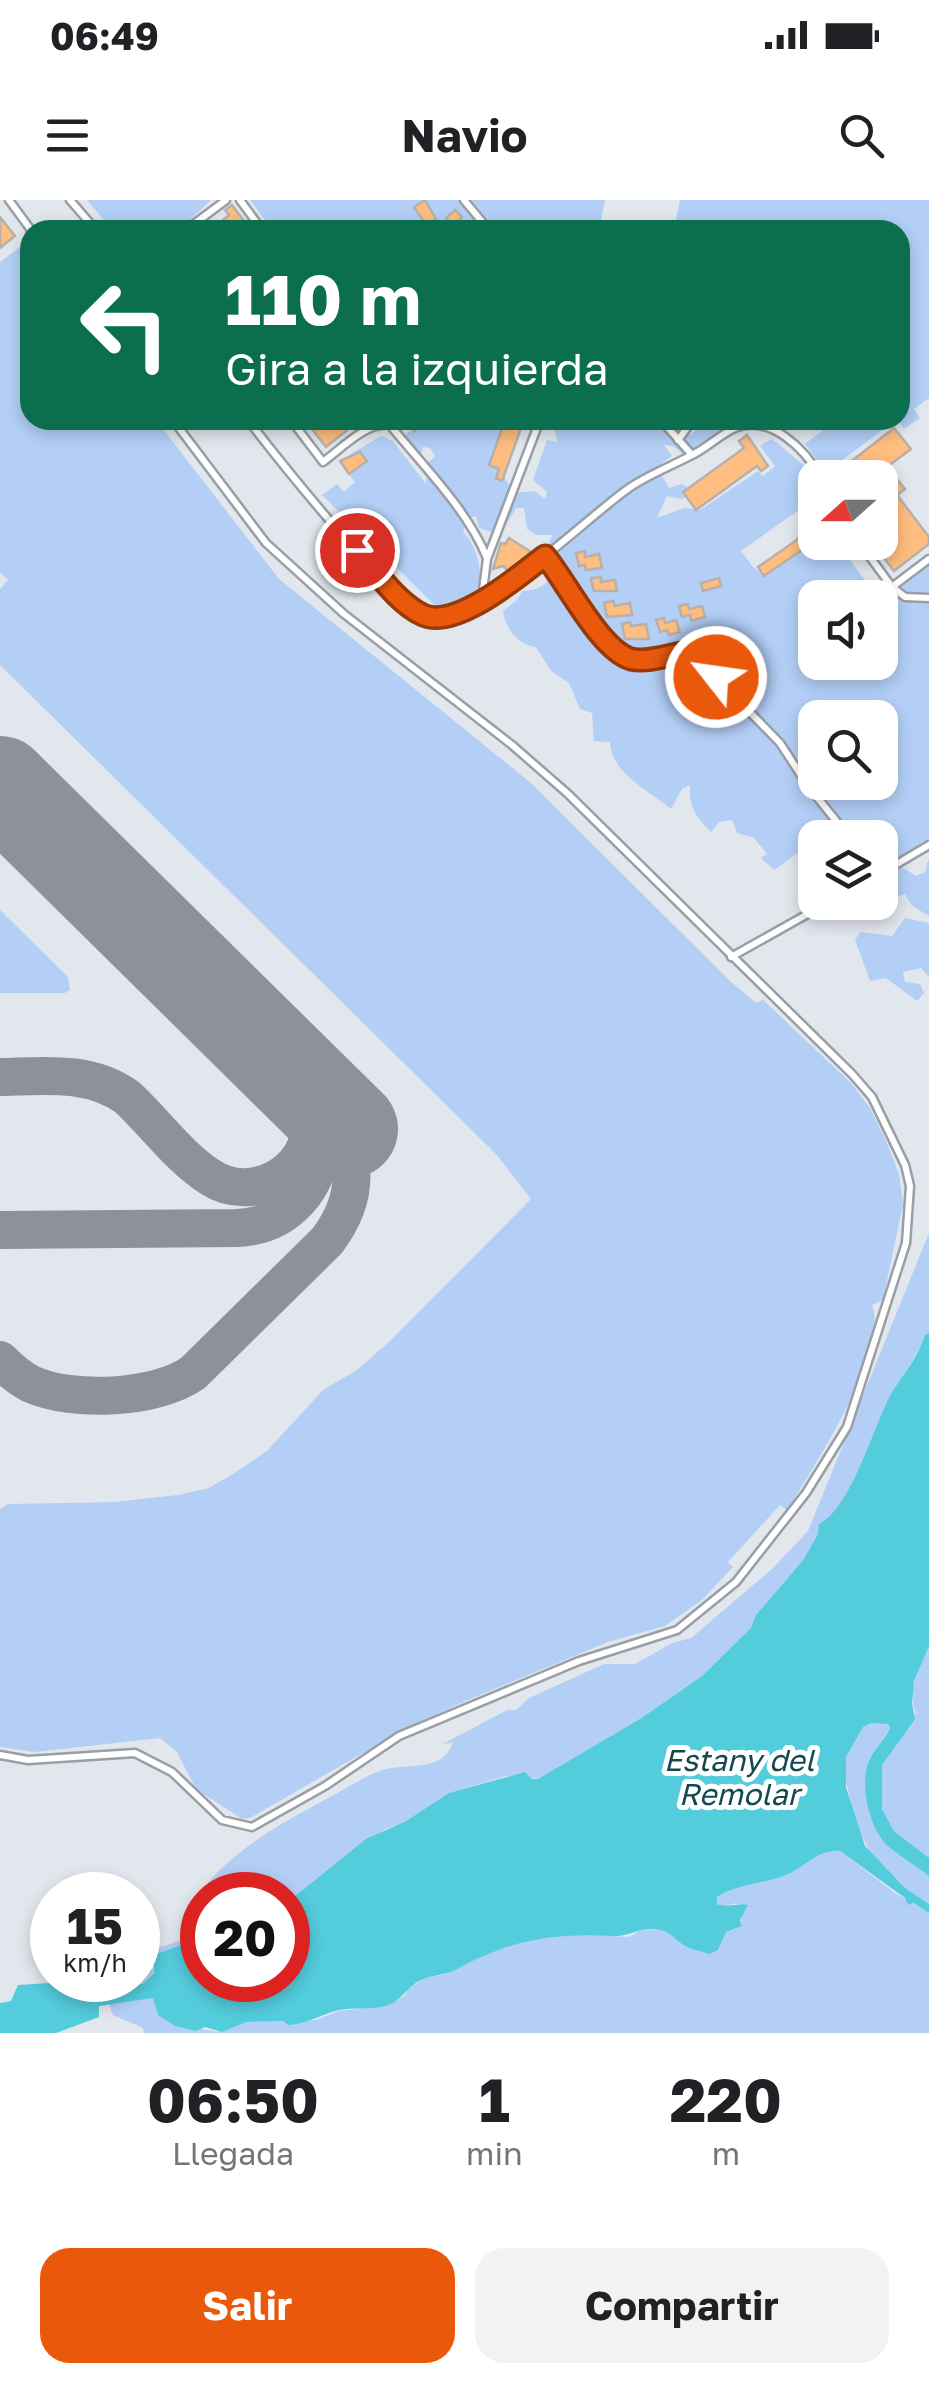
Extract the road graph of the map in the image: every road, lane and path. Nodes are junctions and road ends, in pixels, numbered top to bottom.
1 (8, 200) edge
2 (70, 200) edge
3 (226, 200) edge
4 (464, 200) edge
5 (23, 220) edge
6 (87, 220) edge
7 (199, 220) edge
8 (481, 220) edge
9 (181, 430) edge
10 (256, 430) edge
11 (299, 430) edge
12 (367, 430) edge
13 (396, 430) edge
14 (536, 430) edge
15 (670, 430) edge
16 (686, 430) edge
17 (733, 430) edge
18 (773, 430) edge
19 (678, 440) junction
20 (692, 456) junction
21 (806, 460) edge
22 (545, 556) junction
23 (929, 559) edge
24 (487, 560) junction
25 (872, 560) edge
26 (887, 580) edge
27 (898, 582) edge
28 (898, 591) edge
29 (929, 598) edge
30 (482, 600) junction
31 (835, 820) edge
32 (929, 845) edge
33 (898, 863) edge
34 (798, 919) edge
35 (730, 956) junction
36 (0, 1755) edge

1 - 5 lane
2 - 6 lane
3 - 7 lane
4 - 8 lane
9 - 35 lane
10 - 30 lane
11 - 12 lane
13 - 24 lane
14 - 24 lane
15 - 19 lane
16 - 19 lane
17 - 20 lane
18 - 21 lane
19 - 20 lane
20 - 22 lane
22 - 30 lane
22 - 31 lane
23 - 27 lane
24 - 30 lane
25 - 26 lane
28 - 29 lane
32 - 33 lane
34 - 35 lane
35 - 36 lane

